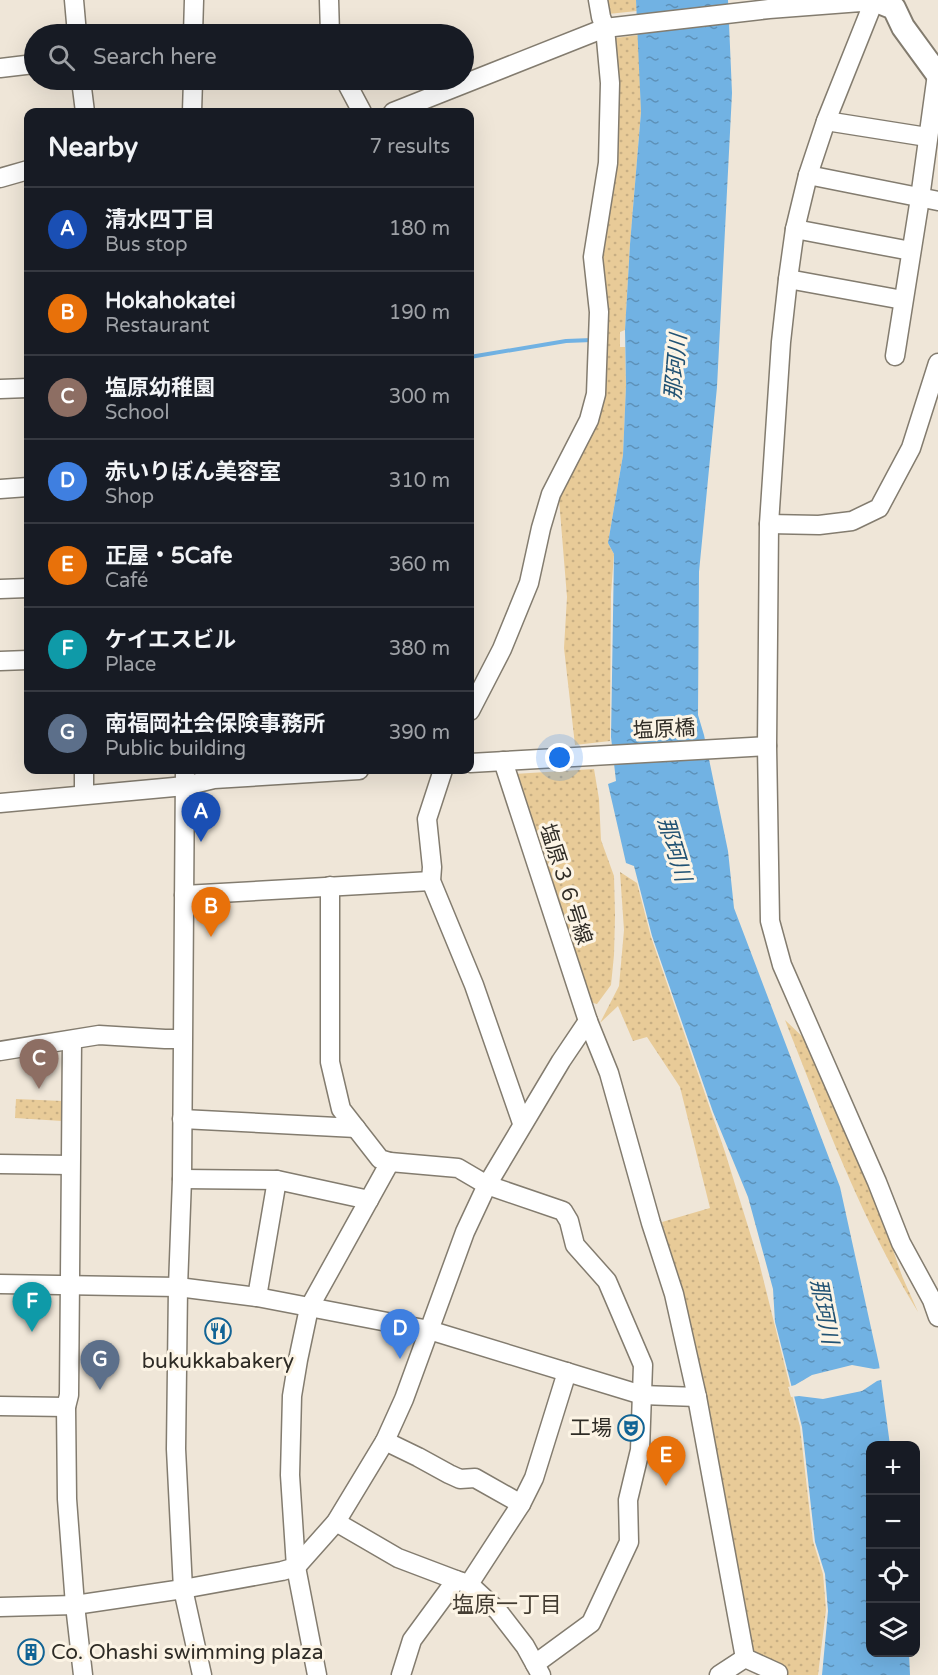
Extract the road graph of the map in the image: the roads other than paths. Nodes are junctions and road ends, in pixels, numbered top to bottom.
1 (74, 0) edge
2 (194, 0) edge
3 (329, 0) edge
4 (598, 0) edge
5 (874, 1) edge
6 (76, 24) edge
7 (193, 24) edge
8 (330, 24) edge
9 (612, 26) junction
10 (24, 65) edge
11 (0, 68) edge
12 (937, 74) edge
13 (474, 80) edge
14 (82, 90) edge
15 (193, 90) edge
16 (350, 90) edge
17 (449, 90) edge
18 (84, 108) edge
19 (192, 108) edge
20 (360, 108) edge
21 (403, 108) edge
22 (826, 121) junction
23 (927, 137) junction
24 (24, 171) edge
25 (808, 176) junction
26 (0, 178) edge
27 (929, 199) edge
28 (795, 229) junction
29 (911, 250) junction
30 (788, 279) junction
31 (903, 300) junction
32 (895, 356) dead end
33 (938, 363) edge
34 (24, 388) edge
35 (0, 389) edge
36 (24, 487) edge
37 (0, 489) edge
38 (768, 524) junction
39 (24, 588) edge
40 (0, 589) edge
41 (24, 660) edge
42 (0, 661) edge
43 (474, 703) edge
44 (759, 746) junction
45 (502, 761) junction
46 (474, 763) edge
47 (84, 774) edge
48 (295, 774) edge
49 (442, 774) edge
50 (185, 778) edge
51 (84, 794) junction
52 (0, 803) edge
53 (430, 881) junction
54 (330, 886) junction
55 (184, 895) junction
56 (588, 1021) junction
57 (182, 1039) junction
58 (72, 1041) junction
59 (0, 1052) edge
60 (182, 1119) junction
61 (522, 1123) junction
62 (356, 1128) junction
63 (390, 1162) junction
64 (0, 1164) edge
65 (70, 1165) junction
66 (182, 1179) junction
67 (277, 1180) junction
68 (487, 1185) junction
69 (369, 1200) junction
70 (0, 1284) edge
71 (70, 1285) junction
72 (178, 1287) junction
73 (257, 1298) junction
74 (309, 1308) junction
75 (938, 1317) edge
76 (429, 1330) junction
77 (567, 1372) junction
78 (642, 1395) junction
79 (697, 1397) junction
80 (0, 1406) edge
81 (66, 1407) junction
82 (386, 1441) junction
83 (521, 1504) junction
84 (336, 1522) junction
85 (296, 1567) junction
86 (462, 1582) junction
87 (183, 1589) junction
88 (75, 1605) junction
89 (0, 1607) edge
90 (745, 1658) junction
91 (538, 1669) edge
92 (83, 1675) edge
93 (201, 1675) edge
94 (317, 1675) edge
95 (401, 1675) edge
96 (718, 1675) edge
97 (777, 1675) edge

1 - 6 street
2 - 7 street
3 - 8 street
4 - 9 street
5 - 9 street
5 - 12 main road
5 - 22 street
9 - 13 street
9 - 43 street
10 - 11 street
12 - 23 street
14 - 18 street
15 - 19 street
16 - 20 street
17 - 21 street
22 - 23 street
22 - 25 street
23 - 27 street
24 - 26 street
25 - 27 street
25 - 28 street
27 - 29 street
28 - 29 street
28 - 30 street
29 - 31 street
30 - 31 street
30 - 38 street
31 - 32 street
33 - 38 street
34 - 35 street
36 - 37 street
38 - 44 street
39 - 40 street
41 - 42 street
44 - 45 street, 塩原橋
44 - 75 street
45 - 46 street, 塩原橋
45 - 56 street, 塩原３６号線
47 - 51 street
48 - 50 street
49 - 53 street
50 - 51 street
50 - 55 street
51 - 52 street
53 - 54 street
53 - 61 street
54 - 55 street
54 - 62 street
55 - 57 street
56 - 61 street
56 - 79 street, 塩原３６号線
57 - 58 street
57 - 60 street
58 - 59 street
58 - 65 street
60 - 62 street
60 - 66 street
61 - 68 street
62 - 63 street
63 - 68 street
63 - 69 street
64 - 65 street
65 - 71 street
66 - 67 street
66 - 72 street
67 - 69 street
67 - 73 street
68 - 76 street
68 - 78 street
69 - 74 street
70 - 71 street
71 - 72 street
71 - 81 street
72 - 73 street
72 - 87 street
73 - 74 street
74 - 76 street
74 - 85 street
76 - 77 street
76 - 82 street
77 - 78 street
77 - 83 street
78 - 79 street
78 - 91 street
79 - 90 street, 塩原３６号線
80 - 81 street
81 - 88 street
82 - 83 street
82 - 84 street
83 - 86 street
84 - 85 street
84 - 86 street
85 - 87 street
85 - 94 street
86 - 91 street
86 - 95 street
87 - 88 street
87 - 93 street
88 - 89 street
88 - 92 street
90 - 96 street
90 - 97 street

